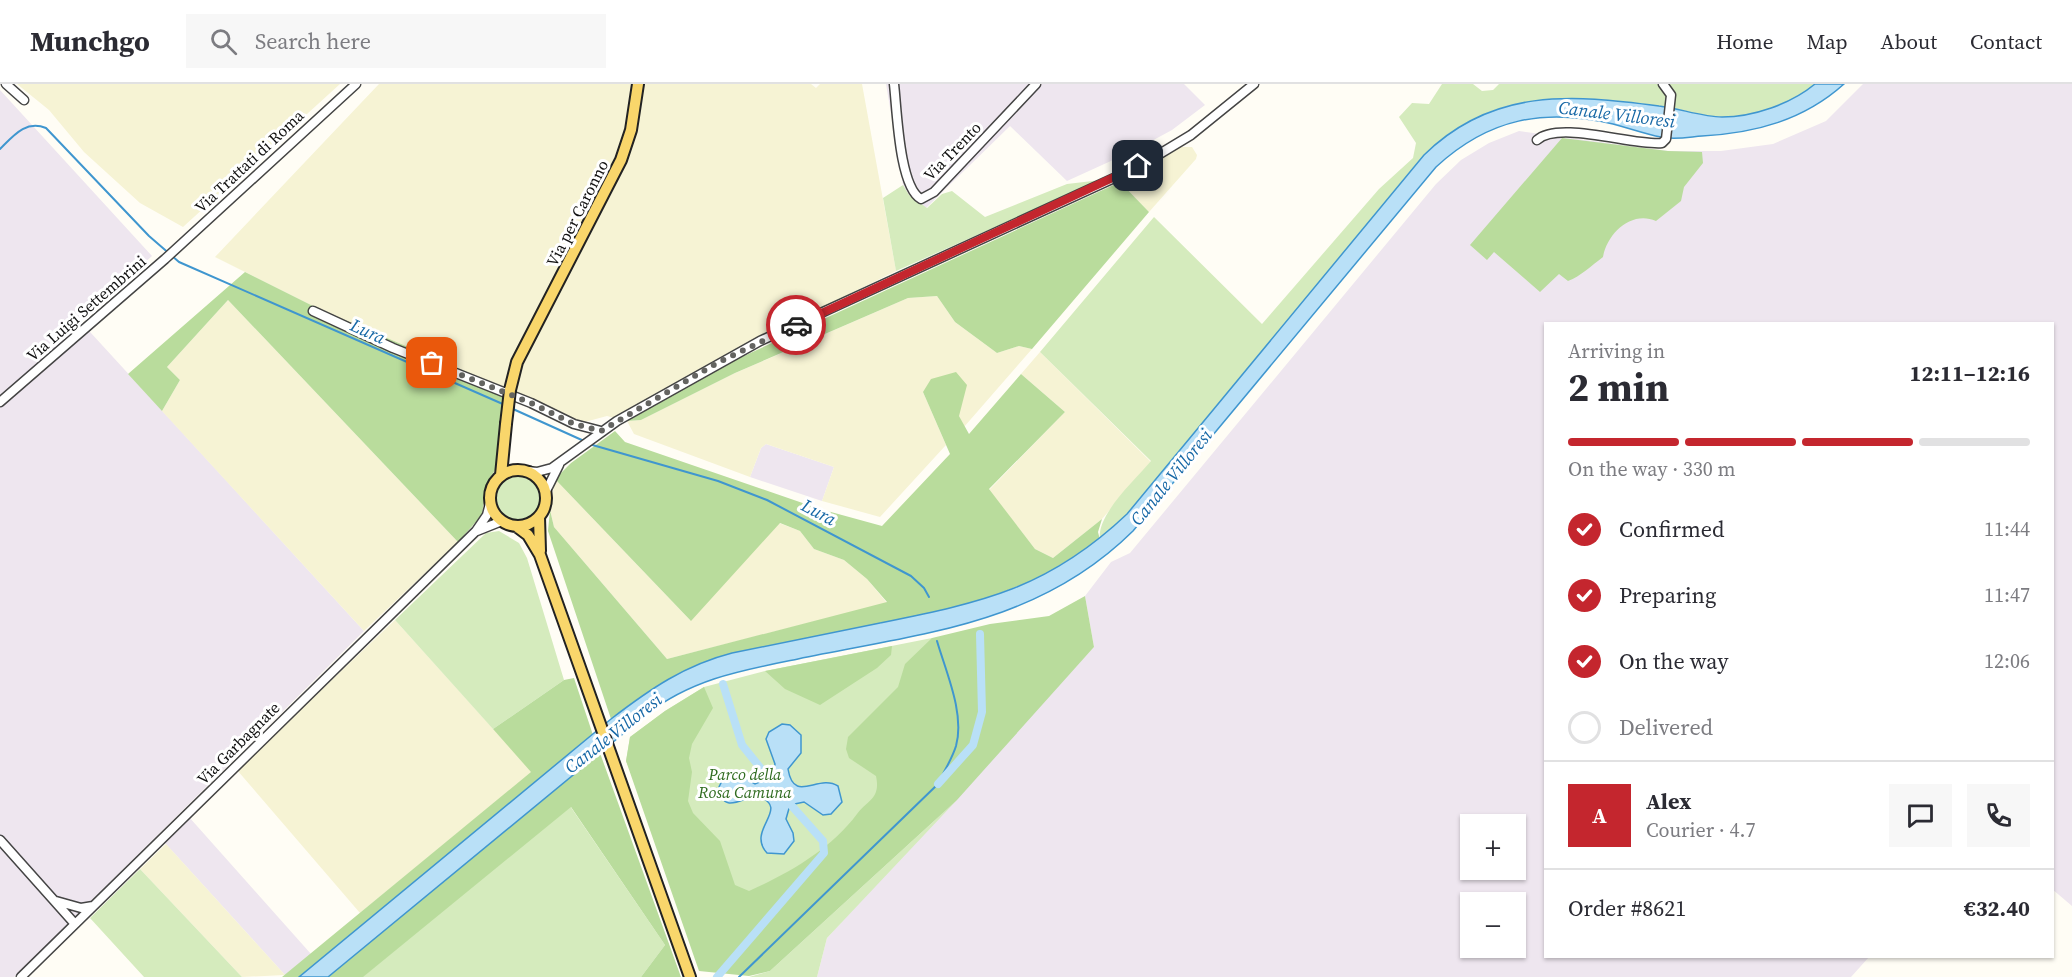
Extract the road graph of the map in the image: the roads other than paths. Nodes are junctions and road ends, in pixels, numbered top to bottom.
1 (6, 84) edge
2 (356, 84) edge
3 (638, 84) edge
4 (894, 84) edge
5 (1036, 84) edge
6 (1247, 84) edge
7 (1254, 84) edge
8 (1663, 84) edge
9 (1241, 95) junction
10 (24, 100) dead end
11 (1537, 140) dead end
12 (190, 237) joint
13 (313, 311) dead end
14 (0, 402) edge
15 (506, 429) junction
16 (601, 431) junction
17 (562, 460) junction
18 (528, 471) junction
19 (501, 475) junction
20 (546, 491) junction
21 (490, 503) junction
22 (539, 517) junction
23 (502, 521) junction
24 (516, 526) junction
25 (476, 531) junction
26 (540, 555) junction
27 (0, 840) edge
28 (53, 900) junction
29 (94, 906) junction
30 (75, 924) junction
31 (688, 972) edge
32 (21, 977) edge

1 - 10 street
2 - 12 street, Via Trattati di Roma
3 - 15 main road, Via per Caronno, bridge
4 - 5 street, Via Trento
6 - 9 street
7 - 9 street
8 - 11 street
9 - 16 street
12 - 14 street, Via Luigi Settembrini
13 - 16 street
15 - 18 main road
15 - 19 main road
16 - 17 street
17 - 18 street
17 - 20 street
18 - 19 main road
18 - 20 main road
19 - 21 main road
20 - 22 main road
21 - 23 main road
21 - 25 street, Via Garbagnate
22 - 24 main road
22 - 26 main road
23 - 24 main road
23 - 25 street, Via Garbagnate
24 - 26 main road
25 - 29 street, Via Garbagnate
26 - 31 main road
27 - 28 street
28 - 29 street
28 - 30 street
29 - 30 street, Via Garbagnate
30 - 32 street, Via Garbagnate

